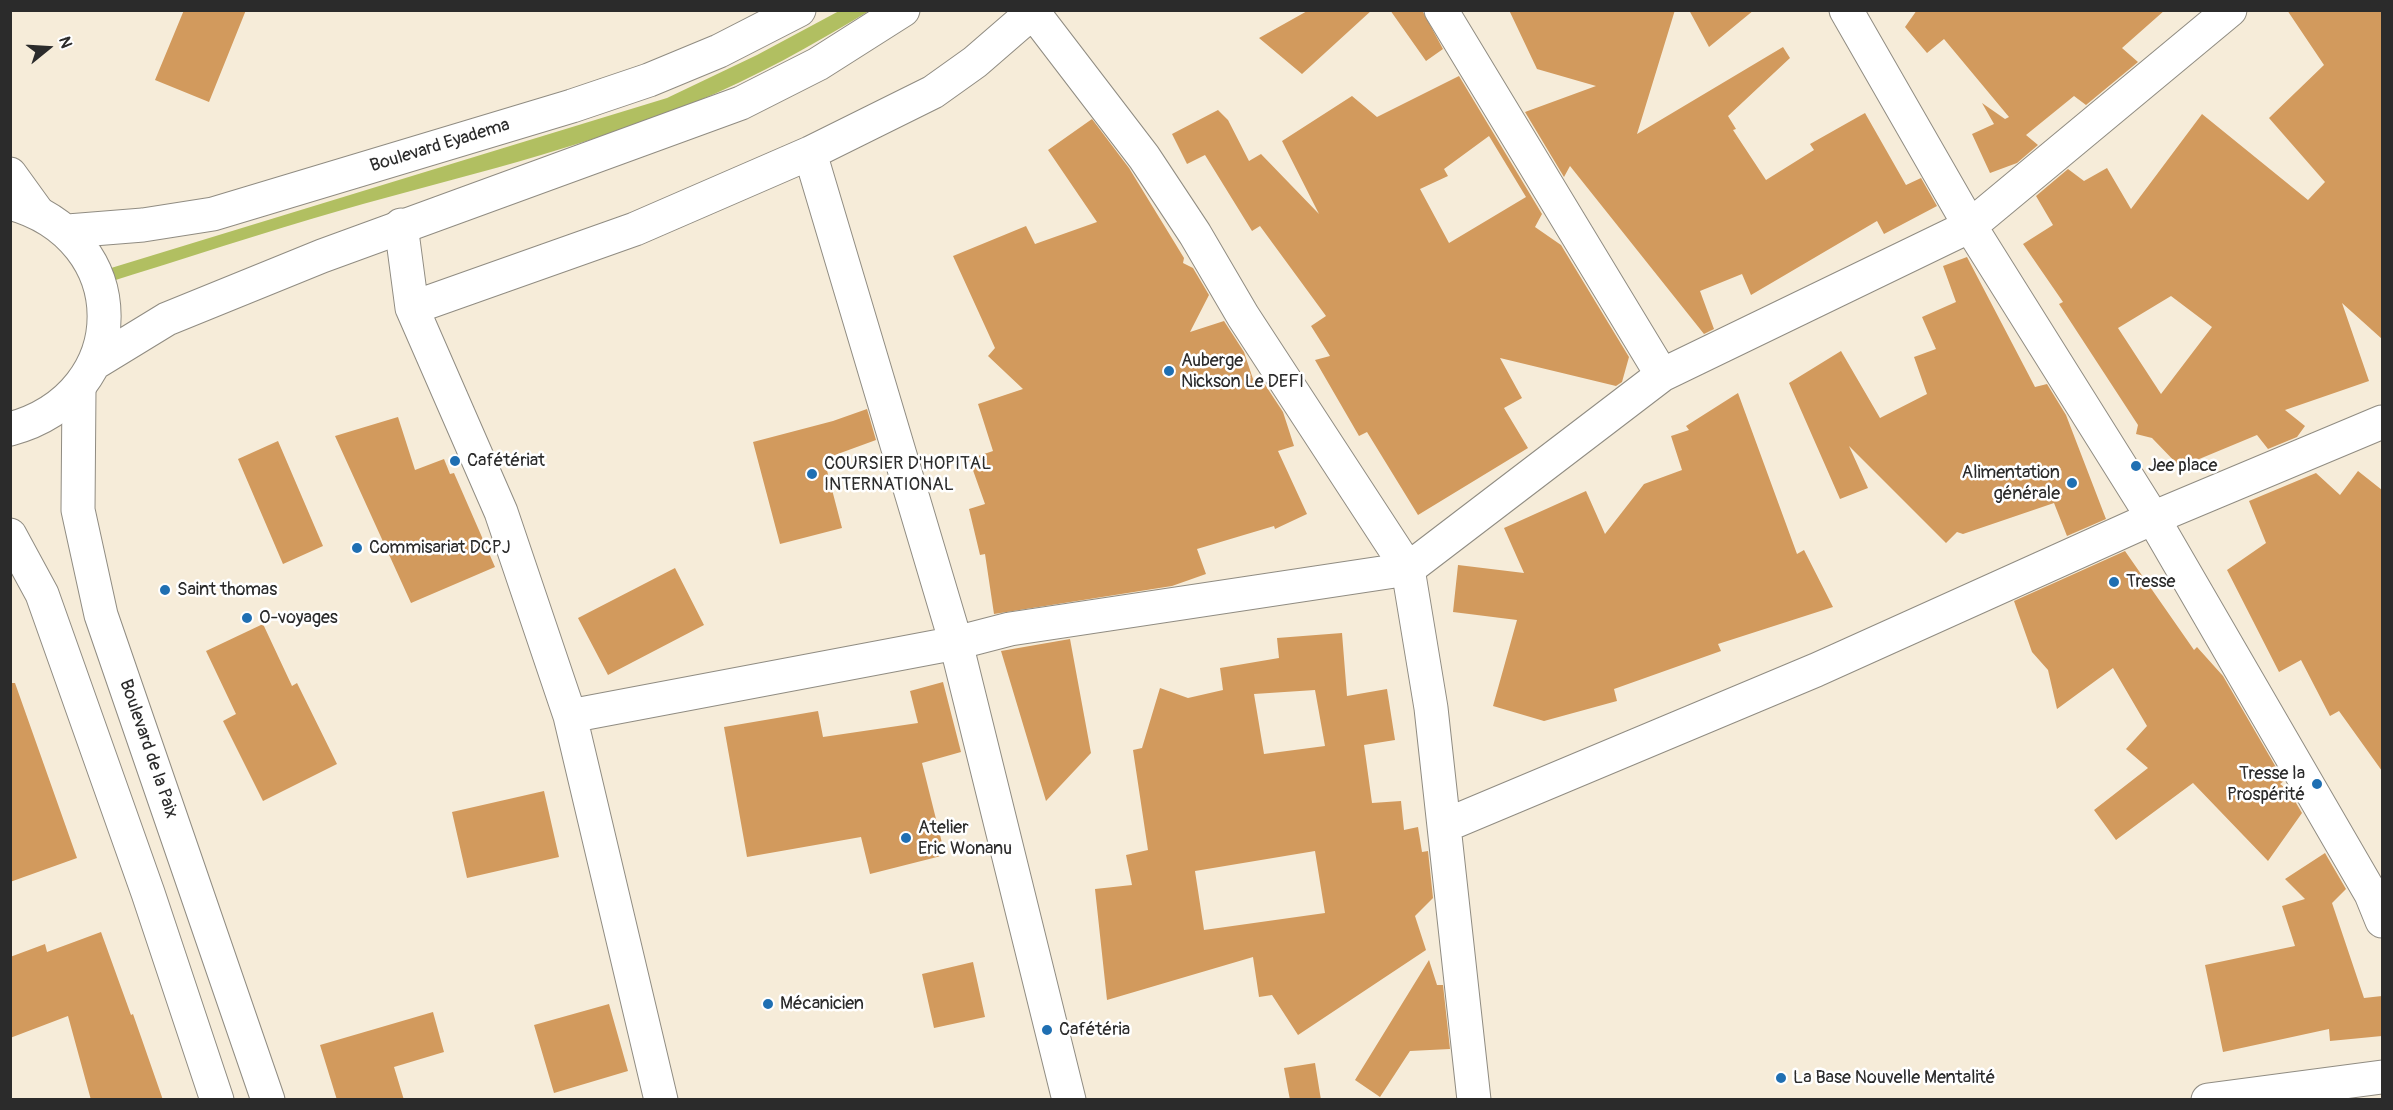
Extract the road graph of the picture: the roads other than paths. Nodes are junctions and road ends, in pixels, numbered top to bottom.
1 (799, 10) edge
2 (903, 10) edge
3 (1440, 10) edge
4 (1846, 10) edge
5 (2230, 10) edge
6 (1034, 11) edge
7 (810, 153) junction
8 (10, 174) edge
9 (23, 206) edge
10 (401, 225) junction
11 (1970, 226) junction
12 (68, 231) junction
13 (412, 308) junction
14 (1662, 375) junction
15 (87, 376) junction
16 (2382, 422) edge
17 (10, 429) edge
18 (2153, 518) junction
19 (10, 535) edge
20 (1408, 569) junction
21 (956, 643) junction
22 (570, 716) junction
23 (1443, 826) junction
24 (2378, 901) edge
25 (2382, 1077) edge
26 (218, 1100) edge
27 (268, 1100) edge
28 (661, 1100) edge
29 (1069, 1100) edge
30 (1474, 1100) edge
31 (2208, 1100) edge

1 - 12 main road, Boulevard Eyadema
2 - 10 main road
3 - 14 main road
4 - 11 main road
5 - 11 main road
6 - 7 main road
6 - 20 main road
7 - 13 main road
7 - 21 main road
8 - 9 main road
9 - 12 main road, Boulevard de la Paix
10 - 13 main road
10 - 15 main road
11 - 14 main road
11 - 18 main road
12 - 15 main road, Boulevard de la Paix
13 - 22 main road
14 - 20 main road
15 - 17 main road
15 - 27 main road, Boulevard de la Paix
16 - 18 main road
18 - 23 main road
18 - 24 main road
19 - 26 main road
20 - 21 main road
20 - 23 main road
21 - 22 main road
21 - 29 main road
22 - 28 main road
23 - 30 main road
25 - 31 main road

